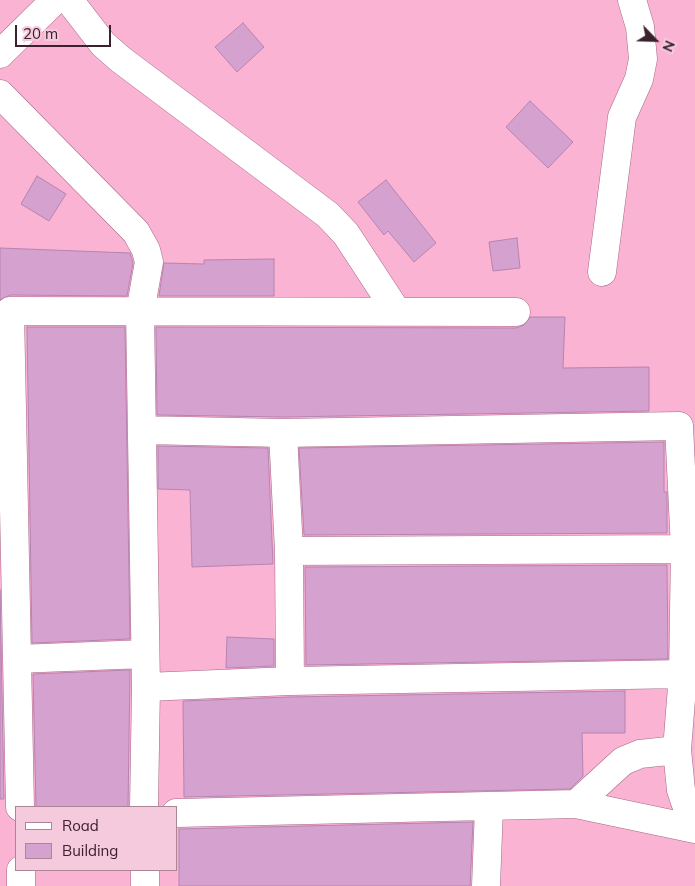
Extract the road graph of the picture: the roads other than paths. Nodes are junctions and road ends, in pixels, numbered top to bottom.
1 (55, 0) edge
2 (69, 0) edge
3 (632, 0) edge
4 (0, 54) edge
5 (0, 94) edge
6 (602, 272) dead end
7 (5, 311) edge
8 (140, 312) junction
9 (397, 312) junction
10 (516, 312) dead end
11 (142, 430) junction
12 (283, 433) junction
13 (685, 548) junction
14 (289, 551) junction
15 (144, 654) junction
16 (17, 659) junction
17 (683, 674) junction
18 (290, 681) junction
19 (146, 687) junction
20 (677, 750) junction
21 (576, 804) junction
22 (20, 806) edge
23 (144, 806) edge
24 (489, 807) junction
25 (178, 813) edge
26 (694, 828) edge
27 (21, 871) edge
28 (145, 871) edge
29 (21, 886) edge
30 (145, 886) edge
31 (486, 886) edge

1 - 4 street
2 - 9 street
3 - 6 street
5 - 8 street
7 - 8 street
7 - 16 street
8 - 9 street
8 - 11 street
9 - 10 street
11 - 12 street
11 - 15 street
12 - 13 street
12 - 14 street
13 - 14 street
13 - 17 street
14 - 18 street
15 - 16 street
15 - 19 street
16 - 22 street
17 - 18 street
17 - 20 street
18 - 19 street
19 - 23 street
20 - 21 street
20 - 26 street
21 - 24 street
21 - 26 street
24 - 25 street
24 - 31 street
27 - 29 street
28 - 30 street

